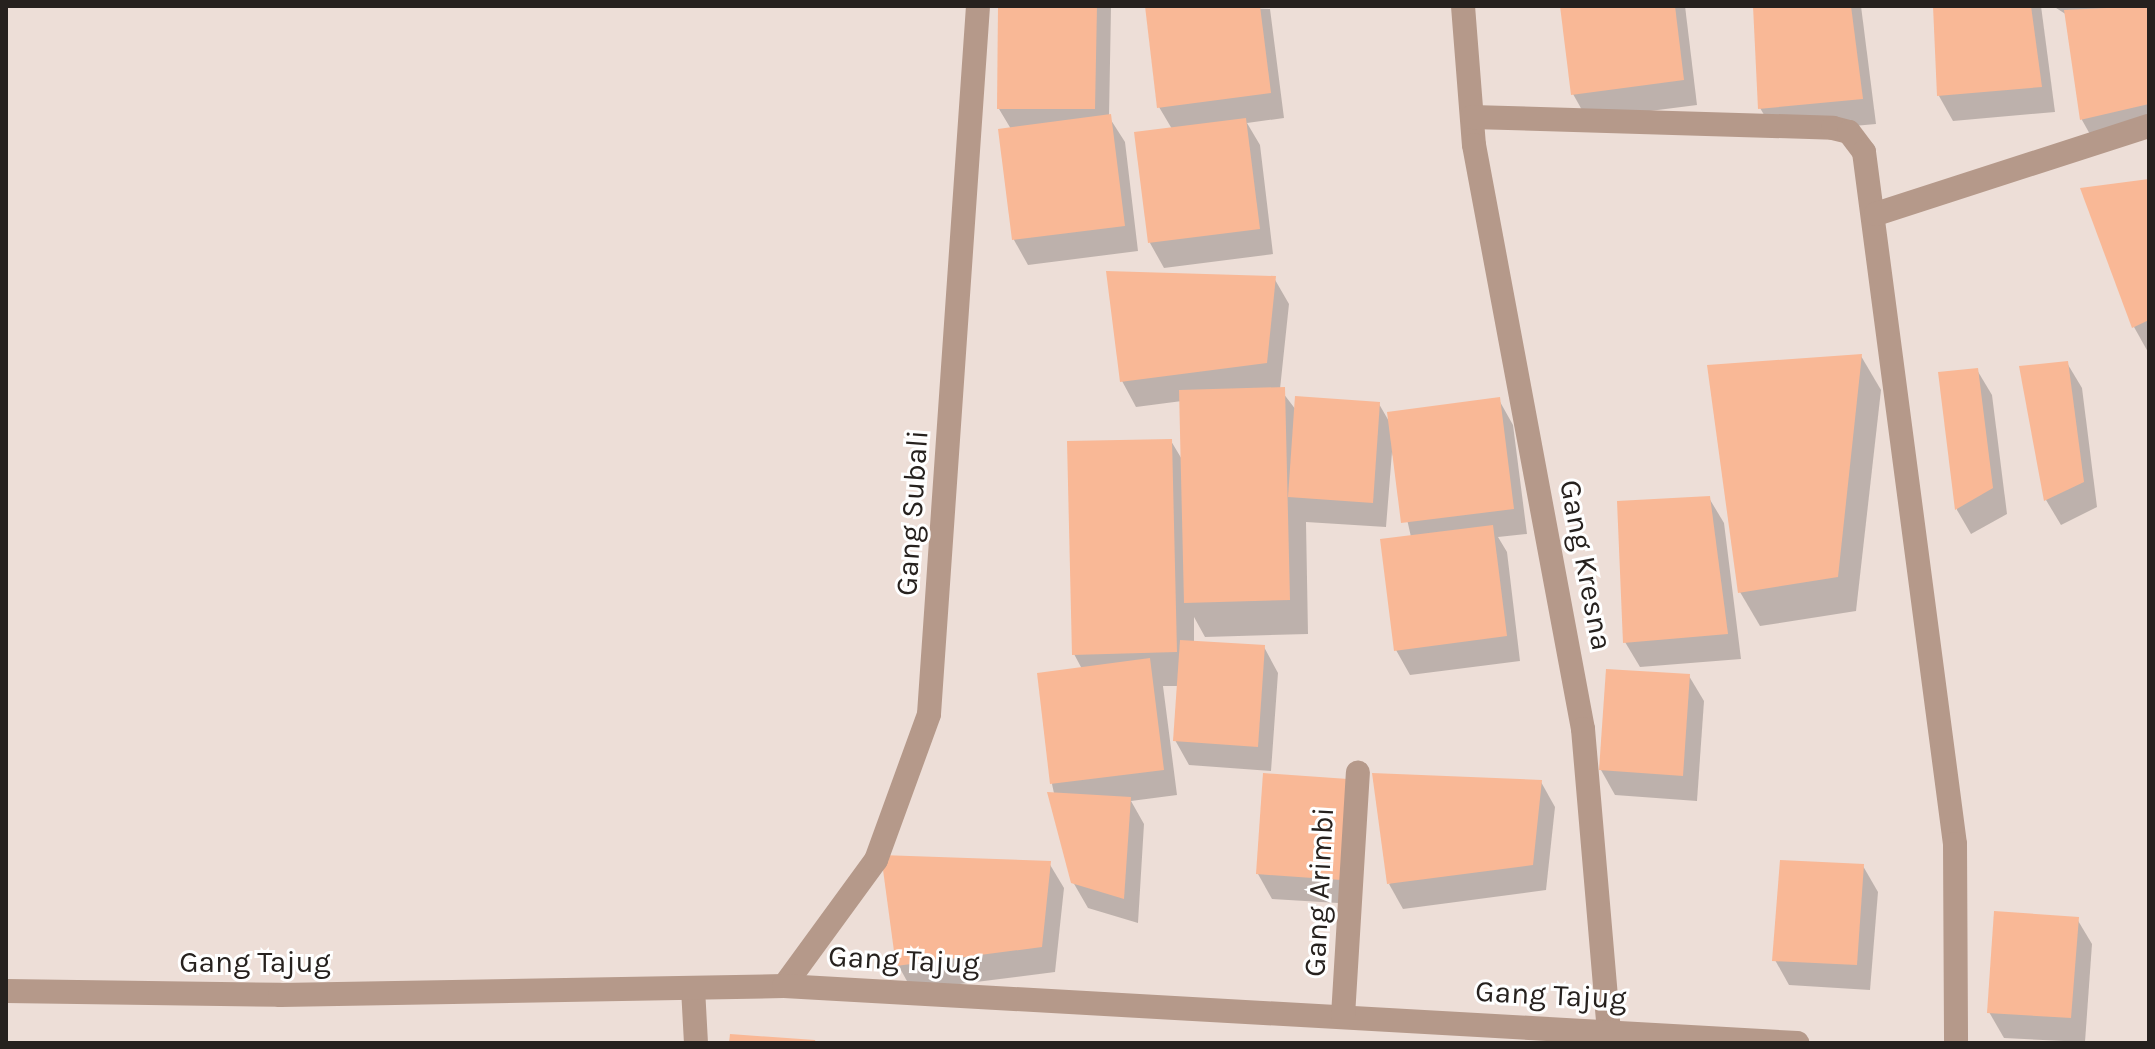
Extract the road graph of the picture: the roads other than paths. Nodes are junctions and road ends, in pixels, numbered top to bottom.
1 (978, 6) edge
2 (1463, 6) edge
3 (1472, 117) junction
4 (2149, 126) edge
5 (1876, 214) junction
6 (1358, 772) dead end
7 (784, 986) junction
8 (693, 988) junction
9 (6, 991) edge
10 (1343, 1016) junction
11 (1609, 1030) junction
12 (696, 1043) edge
13 (1797, 1043) edge
14 (1956, 1043) edge

1 - 7 street, Gang Subali
2 - 3 street, Gang Kresna
3 - 5 street
3 - 11 street, Gang Kresna
4 - 5 street
5 - 14 street
6 - 10 street, Gang Arimbi
7 - 8 street, Gang Tajug
7 - 10 street, Gang Tajug
8 - 9 street, Gang Tajug
8 - 12 street
10 - 11 street, Gang Tajug
11 - 13 street, Gang Tajug

